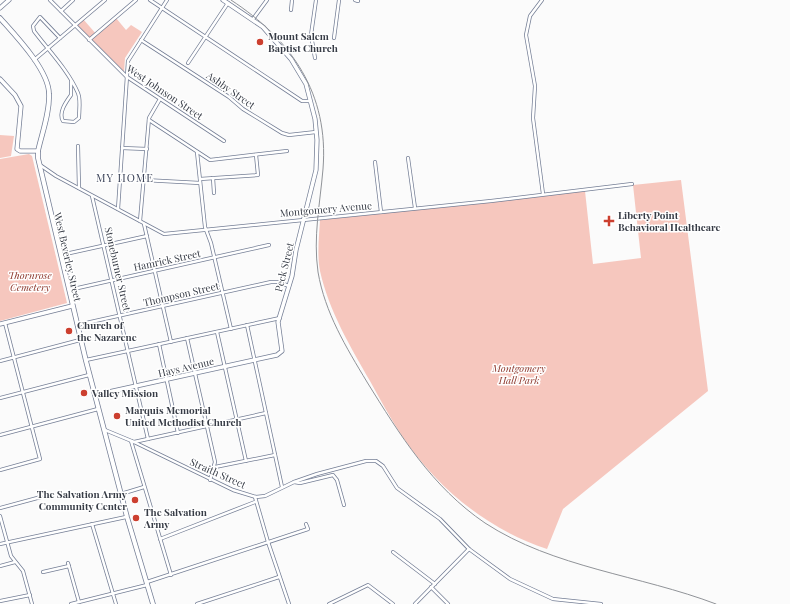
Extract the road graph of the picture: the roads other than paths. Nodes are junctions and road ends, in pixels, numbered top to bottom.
1 (9, 0) edge
2 (50, 0) edge
3 (73, 0) edge
4 (104, 0) edge
5 (136, 0) edge
6 (150, 0) edge
7 (167, 0) edge
8 (223, 0) edge
9 (267, 0) edge
10 (292, 0) edge
11 (316, 0) edge
12 (339, 0) edge
13 (542, 0) edge
14 (228, 3) junction
15 (0, 8) edge
16 (162, 8) junction
17 (291, 10) dead end
18 (61, 11) junction
19 (0, 18) edge
20 (253, 19) junction
21 (75, 26) junction
22 (206, 36) junction
23 (60, 38) junction
24 (334, 38) dead end
25 (89, 40) junction
26 (141, 40) junction
27 (48, 49) junction
28 (315, 58) dead end
29 (34, 60) junction
30 (188, 63) dead end
31 (127, 77) junction
32 (0, 79) edge
33 (71, 81) junction
34 (160, 99) junction
35 (310, 101) junction
36 (149, 120) junction
37 (316, 132) junction
38 (224, 141) dead end
39 (78, 146) dead end
40 (122, 148) junction
41 (38, 150) junction
42 (146, 150) junction
43 (287, 151) dead end
44 (197, 152) junction
45 (256, 155) junction
46 (408, 158) dead end
47 (375, 162) dead end
48 (39, 165) junction
49 (213, 178) junction
50 (144, 180) junction
51 (200, 180) junction
52 (200, 183) junction
53 (632, 184) dead end
54 (79, 188) junction
55 (214, 193) dead end
56 (543, 194) junction
57 (92, 195) junction
58 (415, 208) junction
59 (118, 209) junction
60 (380, 212) junction
61 (304, 219) junction
62 (140, 221) junction
63 (144, 224) junction
64 (206, 229) junction
65 (147, 236) junction
66 (269, 245) dead end
67 (104, 246) junction
68 (60, 255) junction
69 (214, 258) junction
70 (155, 271) junction
71 (112, 280) junction
72 (288, 286) junction
73 (68, 290) junction
74 (223, 293) junction
75 (72, 306) junction
76 (163, 306) junction
77 (120, 316) junction
78 (280, 318) junction
79 (5, 323) junction
80 (0, 324) edge
81 (77, 325) junction
82 (247, 325) junction
83 (231, 328) junction
84 (217, 332) junction
85 (187, 338) junction
86 (80, 340) junction
87 (171, 342) junction
88 (159, 344) junction
89 (129, 351) junction
90 (280, 353) joint
91 (13, 357) junction
92 (0, 360) edge
93 (86, 360) junction
94 (254, 360) junction
95 (225, 366) junction
96 (195, 373) junction
97 (90, 374) junction
98 (166, 380) junction
99 (136, 386) junction
100 (23, 392) junction
101 (95, 395) junction
102 (0, 398) edge
103 (99, 409) junction
104 (266, 414) junction
105 (237, 420) junction
106 (32, 427) junction
107 (207, 427) junction
108 (104, 430) junction
109 (178, 433) junction
110 (0, 435) edge
111 (148, 440) junction
112 (132, 441) junction
113 (276, 455) junction
114 (246, 461) junction
115 (215, 467) junction
116 (0, 470) edge
117 (210, 480) junction
118 (294, 482) junction
119 (144, 487) junction
120 (282, 487) junction
121 (121, 494) junction
122 (40, 497) dead end
123 (255, 497) junction
124 (255, 502) junction
125 (344, 505) dead end
126 (0, 508) edge
127 (0, 516) edge
128 (127, 517) junction
129 (92, 524) junction
130 (306, 524) dead end
131 (160, 539) junction
132 (268, 542) junction
133 (7, 543) junction
134 (0, 544) edge
135 (469, 550) junction
136 (394, 552) dead end
137 (16, 562) junction
138 (68, 563) dead end
139 (0, 566) edge
140 (68, 566) junction
141 (42, 572) dead end
142 (171, 575) junction
143 (279, 577) junction
144 (147, 584) junction
145 (435, 584) junction
146 (432, 587) junction
147 (113, 594) junction
148 (30, 595) junction
149 (0, 601) edge
150 (79, 602) junction
151 (32, 604) edge
152 (71, 604) edge
153 (116, 604) edge
154 (153, 604) edge
155 (197, 604) edge
156 (288, 604) edge
157 (328, 604) edge
158 (393, 604) edge
159 (414, 604) edge
160 (448, 604) edge
161 (601, 604) edge

1 - 15 street
2 - 18 street, West Johnson Street
3 - 18 street
4 - 21 street
5 - 25 street
6 - 16 street
7 - 16 street
8 - 14 street, Peck Street
9 - 20 street
10 - 17 street
11 - 28 street
12 - 24 street
13 - 56 street
14 - 20 street, Peck Street
14 - 22 street
16 - 22 street
16 - 26 street
18 - 21 street, West Johnson Street
19 - 29 main road, West Beverley Street
20 - 35 street, Peck Street
21 - 23 street
21 - 25 street, West Johnson Street
22 - 30 street
22 - 35 street
23 - 27 street
23 - 27 street
25 - 31 street, West Johnson Street
26 - 31 street
26 - 37 street, Ashby Street
27 - 29 street
27 - 33 street
29 - 41 main road, West Beverley Street
31 - 34 street, West Johnson Street
31 - 40 street
32 - 41 street
33 - 33 street
34 - 36 street
34 - 38 street, West Johnson Street
35 - 37 street, Peck Street
36 - 42 street
36 - 44 street
37 - 61 street, Peck Street
39 - 54 street
40 - 42 street
40 - 59 street
41 - 48 main road, West Beverley Street
42 - 50 street
43 - 45 street
44 - 45 street
44 - 51 street
45 - 49 street
46 - 58 street
47 - 60 street
48 - 54 street, Montgomery Avenue
48 - 68 main road, West Beverley Street
49 - 51 street
49 - 55 street
50 - 52 street
50 - 62 street
51 - 52 street
52 - 64 street
53 - 56 street, Montgomery Avenue
54 - 57 street, Montgomery Avenue
56 - 58 street, Montgomery Avenue
57 - 59 street, Montgomery Avenue
57 - 67 street, Stoneburner Street
58 - 60 street, Montgomery Avenue
59 - 62 street, Montgomery Avenue
60 - 61 street, Montgomery Avenue
61 - 64 street, Montgomery Avenue
61 - 72 street, Peck Street
62 - 63 street, Montgomery Avenue
63 - 64 street, Montgomery Avenue
63 - 65 street
64 - 69 street
65 - 67 street
65 - 70 street
66 - 69 street, Hamrick Street
67 - 68 street
67 - 71 street, Stoneburner Street
68 - 73 main road, West Beverley Street
69 - 70 street, Hamrick Street
69 - 74 street
70 - 71 street, Hamrick Street
70 - 76 street
71 - 73 street, Hamrick Street
71 - 77 street, Stoneburner Street
72 - 74 street, Thompson Street
72 - 78 street, Peck Street
73 - 75 main road, West Beverley Street
74 - 76 street, Thompson Street
74 - 83 street
75 - 79 street
75 - 81 main road, West Beverley Street
76 - 77 street, Thompson Street
76 - 87 street
77 - 81 street, Thompson Street
77 - 89 street, Stoneburner Street
78 - 82 street
78 - 90 street, Peck Street
79 - 80 street
79 - 91 street
81 - 86 main road, West Beverley Street
82 - 83 street
82 - 94 street
83 - 84 street
84 - 85 street
84 - 95 street
85 - 87 street
85 - 96 street
86 - 91 street
86 - 93 main road, West Beverley Street
87 - 88 street
88 - 89 street
88 - 98 street
89 - 93 street
89 - 99 street, Stoneburner Street
90 - 94 street, Hays Avenue
91 - 92 street
91 - 100 street
93 - 97 main road, West Beverley Street
94 - 95 street, Hays Avenue
94 - 104 street
95 - 96 street, Hays Avenue
95 - 105 street
96 - 98 street, Hays Avenue
96 - 107 street
97 - 100 street
97 - 101 main road, West Beverley Street
98 - 99 street, Hays Avenue
98 - 109 street
99 - 101 street, Hays Avenue
99 - 111 street, Stoneburner Street
100 - 102 street
100 - 106 street
101 - 103 main road, West Beverley Street
103 - 106 street
103 - 108 main road, West Beverley Street
104 - 105 street
104 - 113 street
105 - 107 street
105 - 114 street
106 - 110 street
106 - 116 street
107 - 109 street
107 - 115 street
108 - 112 street, Straith Street
108 - 121 main road, West Beverley Street
109 - 111 street
111 - 112 street
112 - 117 street, Straith Street
112 - 119 street
113 - 114 street
113 - 120 street
114 - 115 street
115 - 117 street
117 - 123 street, Straith Street
118 - 120 street, Straith Street
118 - 125 street
118 - 135 street, Straith Street
119 - 121 street
119 - 131 street
120 - 123 street, Straith Street
121 - 128 main road, West Beverley Street
122 - 126 street
123 - 124 street
124 - 131 street
124 - 132 street
127 - 133 street
128 - 129 street
128 - 144 main road, West Beverley Street
129 - 133 street
129 - 147 street
130 - 132 street
131 - 142 street
132 - 142 street
132 - 143 street
133 - 134 street
133 - 137 street
135 - 145 street
135 - 161 street
136 - 145 street
137 - 139 street
137 - 148 street
138 - 140 street
140 - 141 street
140 - 150 street
142 - 144 street
143 - 155 street
143 - 156 street
144 - 147 street
144 - 154 main road, West Beverley Street
145 - 146 street
146 - 159 street
146 - 160 street
147 - 150 street
147 - 153 street
148 - 149 street
148 - 151 street
150 - 152 street
157 - 158 street

